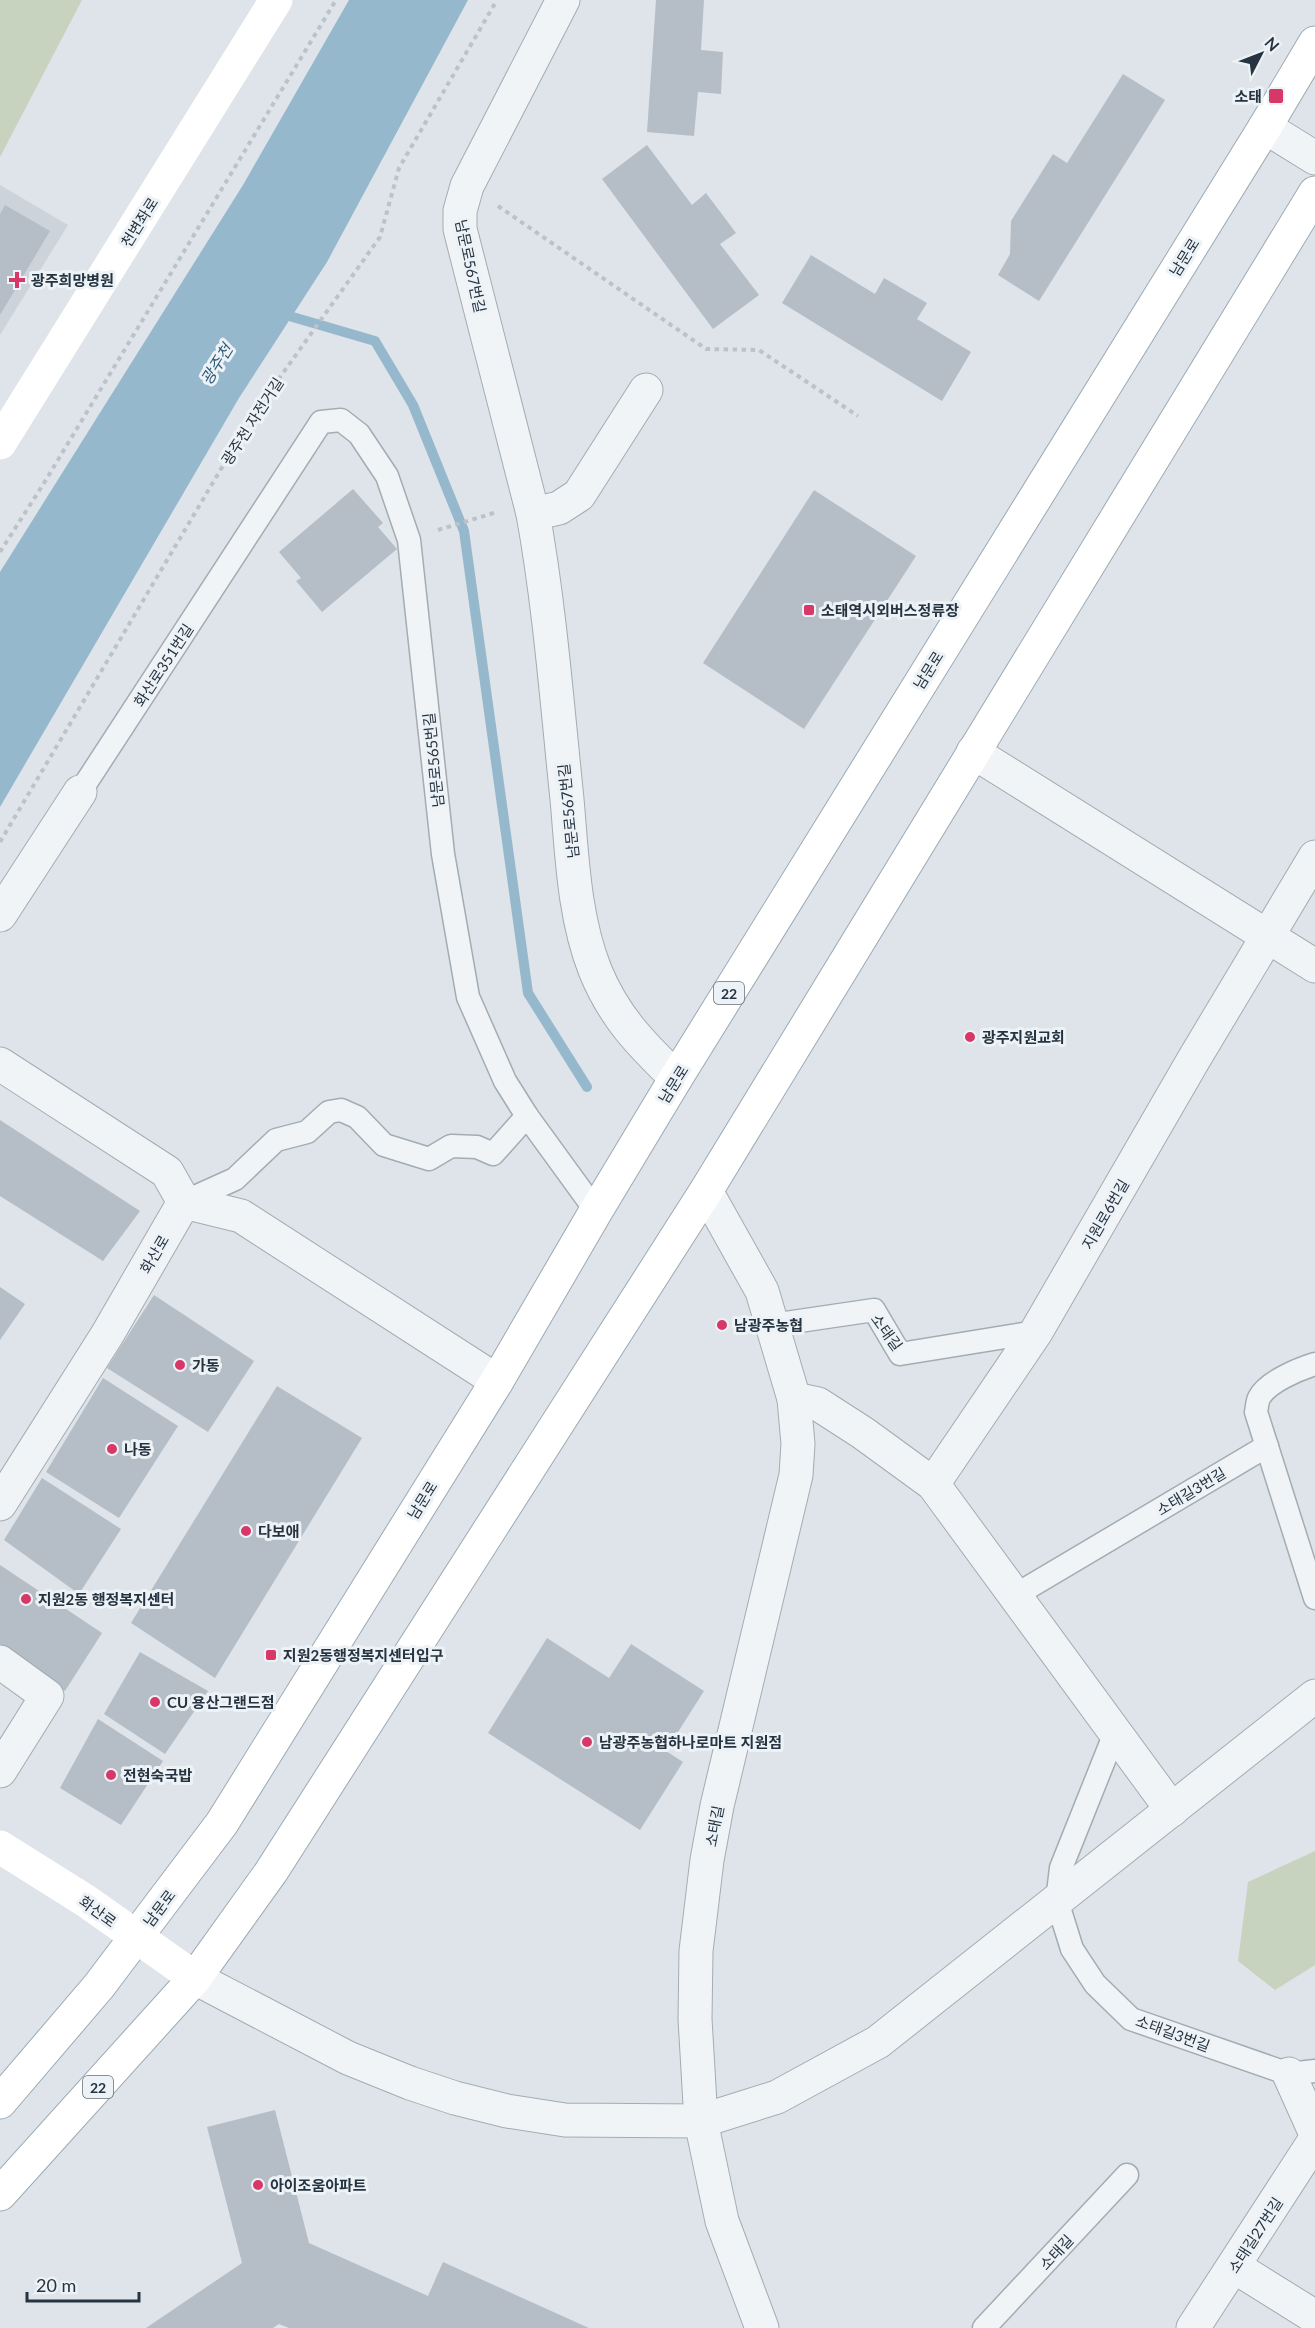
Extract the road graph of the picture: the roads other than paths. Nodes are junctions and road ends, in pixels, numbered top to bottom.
1 (276, 0) edge
2 (563, 0) edge
3 (1315, 43) edge
4 (1265, 127) junction
5 (1315, 158) edge
6 (1315, 193) edge
7 (646, 390) dead end
8 (331, 421) joint
9 (0, 443) edge
10 (533, 514) junction
11 (973, 752) junction
12 (80, 792) joint
13 (1315, 857) edge
14 (0, 915) edge
15 (1268, 937) junction
16 (1315, 966) edge
17 (0, 1064) edge
18 (676, 1078) junction
19 (527, 1116) junction
20 (706, 1191) junction
21 (184, 1202) junction
22 (596, 1211) junction
23 (772, 1325) junction
24 (1036, 1332) junction
25 (1315, 1364) edge
26 (497, 1381) junction
27 (794, 1400) junction
28 (1267, 1446) junction
29 (933, 1484) junction
30 (0, 1504) edge
31 (1014, 1596) junction
32 (1315, 1598) edge
33 (0, 1662) edge
34 (1315, 1696) edge
35 (1115, 1733) junction
36 (0, 1771) edge
37 (1172, 1810) junction
38 (0, 1846) edge
39 (1057, 1900) junction
40 (136, 1938) junction
41 (195, 1978) junction
42 (1302, 2072) edge
43 (0, 2102) edge
44 (701, 2121) junction
45 (1315, 2132) edge
46 (1315, 2140) edge
47 (1127, 2175) dead end
48 (0, 2194) edge
49 (1235, 2267) junction
50 (1315, 2317) edge
51 (762, 2328) edge
52 (984, 2328) edge
53 (1193, 2328) edge

1 - 9 main road, 천변좌로
2 - 10 street, 남문로567번길
3 - 4 main road, 남문로 / 22
4 - 5 street
4 - 18 main road, 남문로 / 22
6 - 11 main road, 22
7 - 10 street
8 - 12 lane, 화산로351번길
8 - 19 lane, 남문로565번길
10 - 18 street, 남문로567번길
11 - 15 street
11 - 20 main road, 22
12 - 14 street, 화산로351번길
13 - 15 street, 지원로6번길
15 - 16 street
15 - 24 street, 지원로6번길
17 - 21 street
18 - 22 main road, 남문로 / 22
19 - 21 lane
19 - 22 lane, 남문로565번길
20 - 23 street, 소태길
20 - 41 main road, 22
21 - 26 street
21 - 30 street, 화산로
22 - 26 main road, 남문로 / 22
23 - 24 lane, 소태길
23 - 27 street, 소태길
24 - 29 street, 지원로6번길
25 - 28 lane
26 - 40 main road, 남문로 / 22
27 - 29 street
27 - 44 street, 소태길
28 - 31 lane, 소태길3번길
28 - 32 lane
29 - 31 street
31 - 35 street
33 - 36 street
34 - 37 street
35 - 37 street
35 - 39 lane, 소태길3번길
37 - 39 street
38 - 40 main road, 화산로
39 - 42 lane, 소태길3번길
39 - 44 street
40 - 41 main road, 화산로
40 - 43 main road, 남문로 / 22
41 - 44 street
41 - 48 main road, 22
42 - 45 street
44 - 51 street, 소태길
46 - 49 street, 소태길27번길
47 - 52 lane, 소태길
49 - 50 street
49 - 53 street, 소태길27번길

